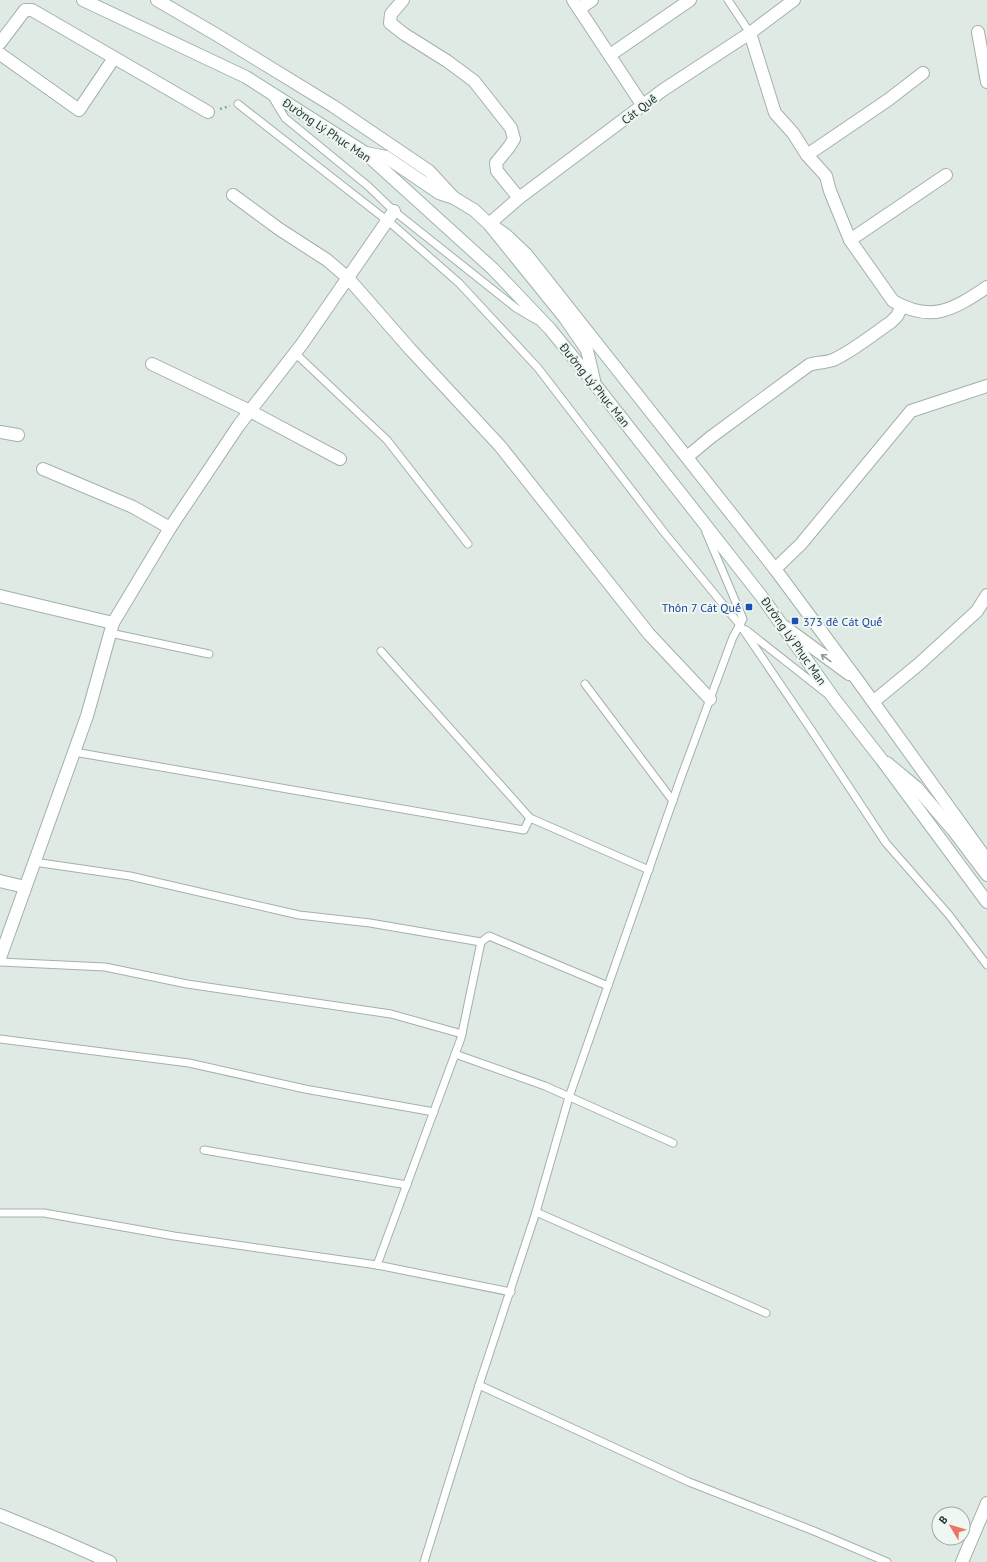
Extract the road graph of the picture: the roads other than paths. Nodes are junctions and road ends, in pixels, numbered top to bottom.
1 (83, 0) edge
2 (157, 0) edge
3 (403, 0) edge
4 (592, 0) edge
5 (690, 0) edge
6 (728, 0) edge
7 (794, 0) edge
8 (576, 4) edge
9 (978, 32) dead end
10 (750, 33) junction
11 (0, 43) edge
12 (0, 54) edge
13 (610, 55) junction
14 (114, 58) junction
15 (923, 73) dead end
16 (987, 82) edge
17 (266, 89) junction
18 (238, 104) road end
19 (643, 106) junction
20 (208, 112) road end
21 (364, 152) junction
22 (807, 155) junction
23 (946, 176) dead end
24 (234, 195) dead end
25 (454, 198) junction
26 (519, 198) junction
27 (394, 211) junction
28 (387, 221) junction
29 (489, 224) junction
30 (850, 240) junction
31 (348, 278) junction
32 (987, 287) edge
33 (902, 306) junction
34 (550, 329) junction
35 (295, 353) junction
36 (152, 364) dead end
37 (594, 383) junction
38 (986, 389) edge
39 (250, 411) junction
40 (0, 432) edge
41 (18, 435) dead end
42 (687, 458) junction
43 (340, 459) dead end
44 (42, 469) dead end
45 (699, 517) junction
46 (170, 528) junction
47 (468, 544) dead end
48 (775, 569) junction
49 (987, 595) edge
50 (0, 596) edge
51 (740, 625) junction
52 (784, 626) junction
53 (111, 628) junction
54 (381, 650) dead end
55 (209, 654) dead end
56 (858, 681) junction
57 (585, 684) dead end
58 (710, 699) junction
59 (835, 700) junction
60 (873, 702) junction
61 (74, 752) junction
62 (882, 760) junction
63 (673, 801) junction
64 (530, 818) junction
65 (987, 860) edge
66 (34, 862) junction
67 (649, 870) junction
68 (987, 875) edge
69 (0, 881) edge
70 (25, 887) junction
71 (987, 902) edge
72 (481, 942) junction
73 (0, 958) edge
74 (0, 962) edge
75 (987, 965) edge
76 (608, 986) junction
77 (462, 1034) junction
78 (0, 1039) edge
79 (455, 1054) junction
80 (570, 1097) junction
81 (434, 1112) junction
82 (673, 1143) dead end
83 (204, 1150) dead end
84 (407, 1185) junction
85 (536, 1212) junction
86 (0, 1213) edge
87 (377, 1266) junction
88 (511, 1292) junction
89 (766, 1313) dead end
90 (479, 1385) junction
91 (987, 1503) edge
92 (0, 1515) edge
93 (110, 1562) edge
94 (424, 1562) edge
95 (887, 1562) edge
96 (962, 1562) edge

1 - 17 street, Đường Lý Phục Man
2 - 25 street
3 - 26 street
4 - 8 street
5 - 13 street
6 - 10 lane
7 - 10 street, Cát Quế
8 - 13 street
9 - 16 street
10 - 19 street, Cát Quế
10 - 22 street
11 - 14 street
12 - 14 street
13 - 19 street
14 - 20 street
15 - 22 street
17 - 21 street, Đường Lý Phục Man
17 - 27 lane
18 - 28 lane
19 - 26 street, Cát Quế
21 - 25 street
21 - 34 street, Đường Lý Phục Man
22 - 30 street
23 - 30 street
24 - 31 street
25 - 29 street
26 - 29 street, Cát Quế
27 - 28 street
27 - 34 lane
28 - 31 street
28 - 51 lane
29 - 37 street
29 - 42 street
30 - 33 street
31 - 35 street
31 - 58 street
32 - 33 street
33 - 42 street
34 - 37 street, Đường Lý Phục Man
35 - 39 street
35 - 47 lane
36 - 39 street
37 - 45 street, Đường Lý Phục Man
38 - 48 street
39 - 43 street
39 - 46 street
40 - 41 street
42 - 48 street
44 - 46 street
45 - 51 lane
45 - 52 street, Đường Lý Phục Man
46 - 53 street
48 - 56 street
49 - 60 street
50 - 53 street
51 - 58 lane
51 - 59 lane
51 - 75 lane
56 -> 52 street
52 - 59 street, Đường Lý Phục Man
53 - 55 lane
53 - 61 street
54 - 64 lane
56 - 60 street
57 - 63 lane
58 - 63 lane
59 - 62 street, Đường Lý Phục Man
60 - 65 street
61 - 64 lane
61 - 66 street
62 - 68 street
62 - 71 street, Đường Lý Phục Man
63 - 67 lane
64 - 67 lane
66 - 70 street
66 - 72 lane
67 - 76 lane
69 - 70 street
70 - 73 street
72 - 76 lane
72 - 77 lane
74 - 77 lane
76 - 80 lane
77 - 79 lane
78 - 81 lane
79 - 80 lane
79 - 81 lane
80 - 82 lane
80 - 85 lane
81 - 84 lane
83 - 84 lane
84 - 87 lane
85 - 88 lane
85 - 89 lane
86 - 87 lane
87 - 88 lane
88 - 90 lane
90 - 94 lane
90 - 95 lane
91 - 96 street
92 - 93 street

